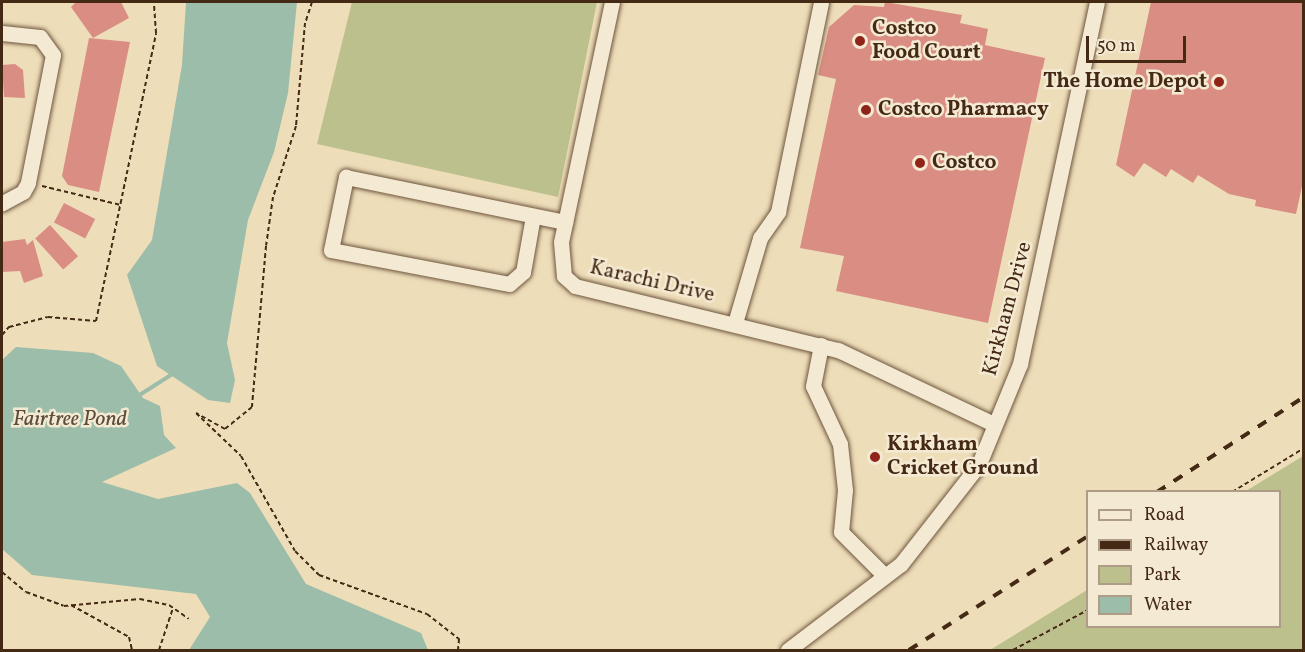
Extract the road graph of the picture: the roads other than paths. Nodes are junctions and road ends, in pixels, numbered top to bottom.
1 (612, 2) edge
2 (821, 2) edge
3 (1097, 2) edge
4 (2, 33) edge
5 (2, 203) edge
6 (533, 216) junction
7 (565, 222) junction
8 (735, 323) junction
9 (821, 345) junction
10 (994, 424) junction
11 (885, 576) junction
12 (788, 651) edge

1 - 7 street, Karachi Drive
2 - 8 street
3 - 10 street, Kirkham Drive
4 - 5 street
6 - 6 street
6 - 7 street
7 - 8 street, Karachi Drive
8 - 9 street, Karachi Drive
9 - 10 street, Karachi Drive
9 - 11 street
10 - 11 street, Kirkham Drive
11 - 12 street, Kirkham Drive

